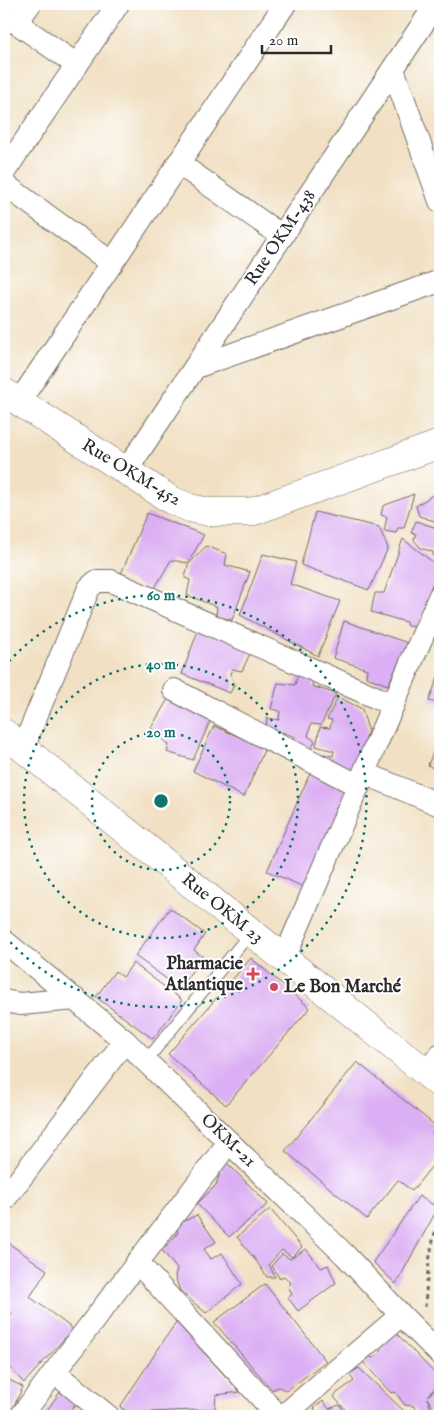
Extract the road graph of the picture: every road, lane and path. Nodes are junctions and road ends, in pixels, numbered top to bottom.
1 (30, 4) edge
2 (118, 4) edge
3 (436, 4) edge
4 (280, 5) edge
5 (10, 18) edge
6 (77, 65) junction
7 (393, 69) junction
8 (178, 163) junction
9 (4, 172) edge
10 (4, 184) edge
11 (440, 201) edge
12 (282, 236) junction
13 (112, 263) junction
14 (440, 281) edge
15 (196, 367) junction
16 (11, 397) edge
17 (440, 444) edge
18 (126, 471) junction
19 (440, 595) edge
20 (434, 624) edge
21 (174, 690) dead end
22 (393, 705) junction
23 (13, 741) edge
24 (361, 779) junction
25 (440, 805) edge
26 (251, 932) junction
27 (4, 941) edge
28 (284, 958) junction
29 (75, 1000) junction
30 (4, 1001) edge
31 (125, 1041) junction
32 (146, 1061) junction
33 (436, 1071) edge
34 (229, 1142) junction
35 (11, 1178) edge
36 (4, 1200) edge
37 (440, 1218) edge
38 (137, 1262) junction
39 (407, 1321) junction
40 (440, 1354) edge
41 (54, 1372) junction
42 (21, 1416) edge
43 (108, 1416) edge
44 (278, 1416) edge
45 (283, 1416) edge

1 - 5 street
2 - 6 street
3 - 7 street, Rue OKM-438
4 - 8 street
5 - 6 street
6 - 9 street
7 - 11 street
7 - 12 street, Rue OKM-438
8 - 12 street
8 - 13 street
10 - 13 street
12 - 15 street, Rue OKM-438
13 - 16 street
14 - 15 street
15 - 18 street, Rue OKM-438
16 - 18 street, Rue OKM-452
17 - 18 street, Rue OKM-452
19 - 20 street
20 - 22 street
21 - 24 street
22 - 23 street
22 - 24 street
23 - 26 street, Rue OKM 23
24 - 25 street
24 - 28 street
26 - 28 street, Rue OKM 23
26 - 32 lane
27 - 29 street, OKM-21
28 - 33 street, Rue OKM 23
29 - 30 street
29 - 31 street, OKM-21
31 - 32 street, OKM-21
31 - 35 street
32 - 34 street, OKM-21
34 - 38 street
34 - 39 street, OKM-21
35 - 36 street
37 - 39 path
38 - 41 street
38 - 44 street
39 - 40 street, OKM-21
39 - 45 street
41 - 42 street
41 - 43 street

